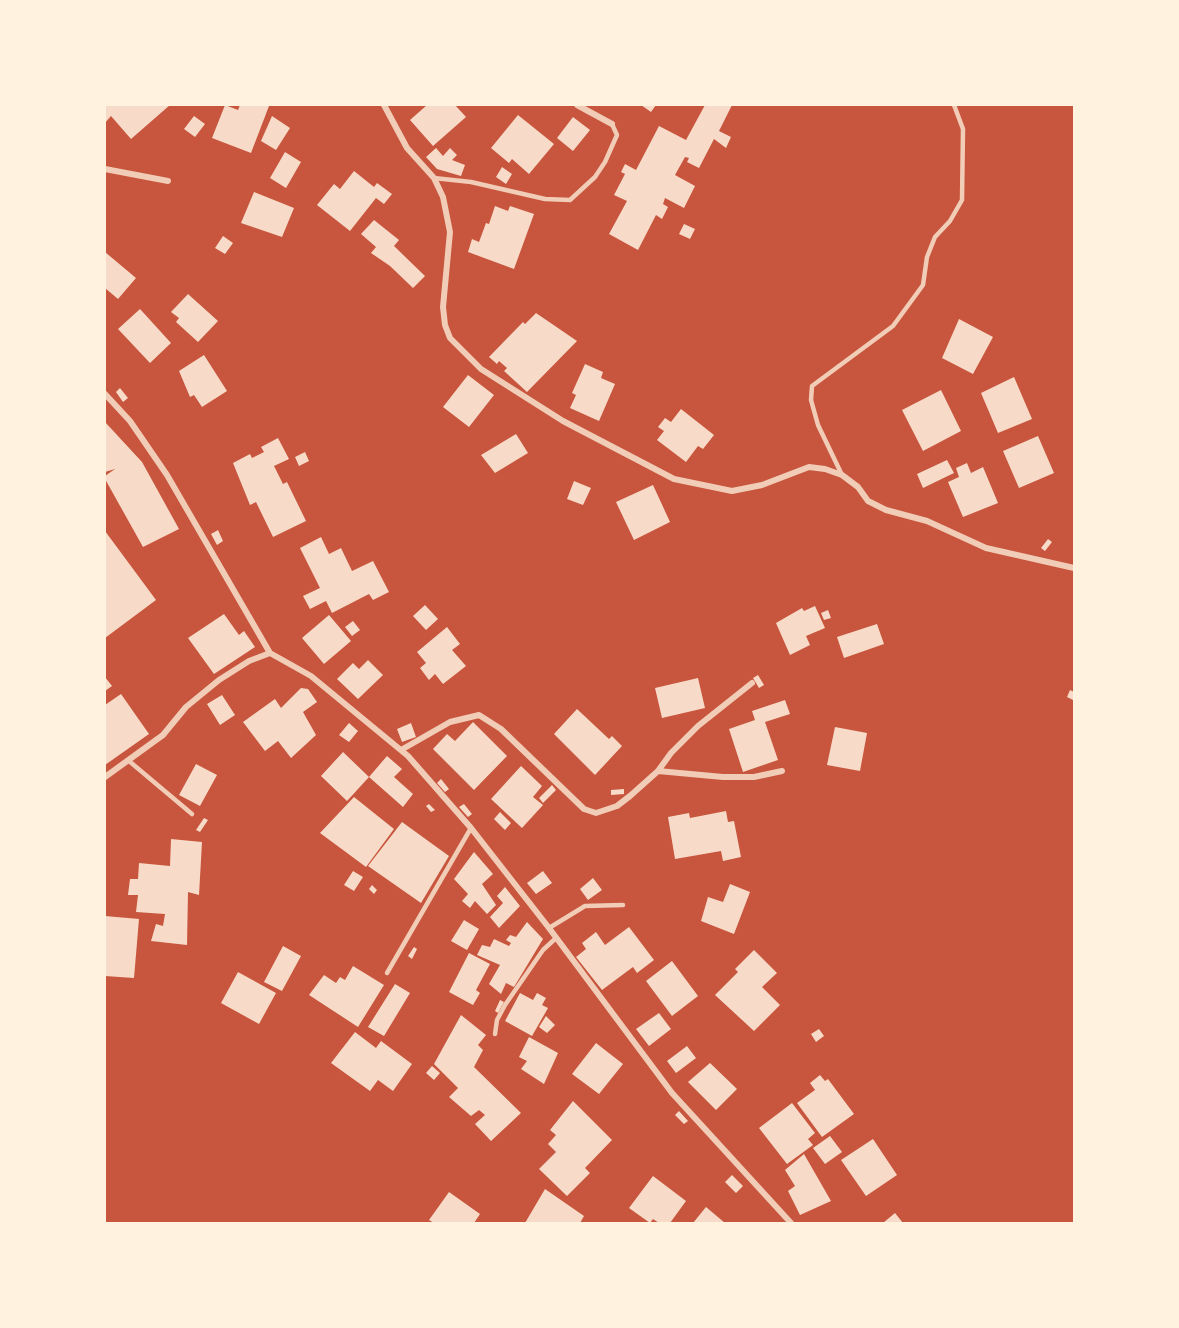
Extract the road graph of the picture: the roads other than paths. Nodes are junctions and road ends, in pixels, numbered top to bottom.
1 (384, 105) edge
2 (577, 105) edge
3 (954, 105) edge
4 (612, 124) joint
5 (105, 169) edge
6 (434, 178) junction
7 (168, 181) dead end
8 (105, 394) edge
9 (842, 475) junction
10 (1074, 568) edge
11 (270, 653) junction
12 (752, 683) dead end
13 (401, 750) junction
14 (129, 761) junction
15 (658, 771) junction
16 (782, 771) dead end
17 (105, 777) edge
18 (192, 814) dead end
19 (471, 828) junction
20 (623, 905) dead end
21 (549, 928) junction
22 (556, 938) junction
23 (387, 973) dead end
24 (495, 1034) dead end
25 (791, 1223) edge

1 - 6 street
2 - 4 street
3 - 9 lane
4 - 6 lane
5 - 7 street
6 - 9 street
8 - 11 street
9 - 10 street
11 - 13 street
11 - 14 street
12 - 15 street
13 - 15 street
13 - 19 street
14 - 17 street
14 - 18 lane
15 - 16 street
19 - 21 street
19 - 23 lane
20 - 21 lane
21 - 22 street
22 - 24 lane
22 - 25 street

